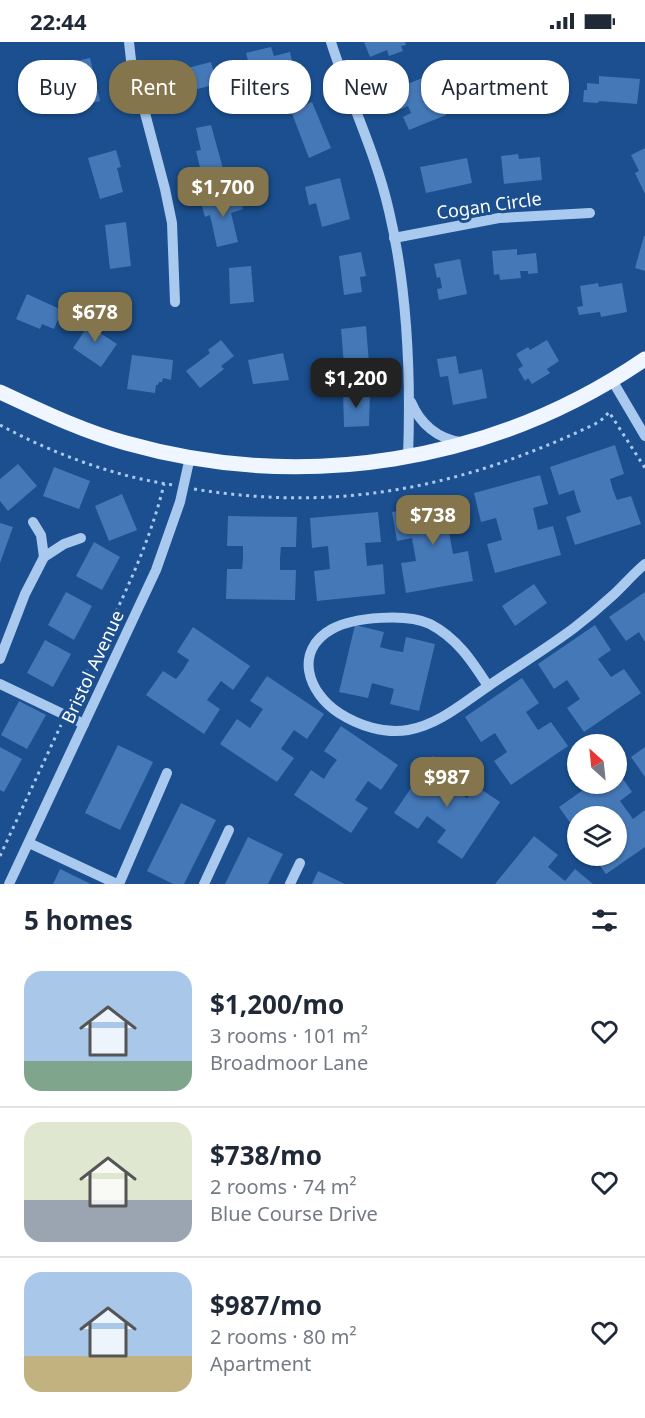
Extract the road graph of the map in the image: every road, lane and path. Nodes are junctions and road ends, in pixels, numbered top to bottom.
1 (129, 42) edge
2 (331, 42) edge
3 (590, 213) dead end
4 (394, 238) junction
5 (175, 302) dead end
6 (645, 359) edge
7 (612, 380) junction
8 (0, 392) edge
9 (409, 399) junction
10 (609, 407) dead end
11 (609, 412) junction
12 (0, 425) edge
13 (645, 436) edge
14 (470, 443) junction
15 (190, 458) junction
16 (408, 458) junction
17 (645, 468) edge
18 (202, 490) dead end
19 (33, 522) dead end
20 (81, 538) dead end
21 (44, 557) junction
22 (645, 564) edge
23 (0, 659) edge
24 (0, 684) edge
25 (488, 686) junction
26 (66, 716) junction
27 (84, 724) junction
28 (167, 773) dead end
29 (229, 830) dead end
30 (29, 843) junction
31 (0, 856) edge
32 (300, 863) dead end
33 (9, 884) edge
34 (118, 884) edge
35 (204, 884) edge
36 (290, 884) edge

1 - 5 street
2 - 4 street
3 - 4 street, Cogan Circle
4 - 9 street
6 - 7 main road
7 - 13 street
7 - 14 main road
8 - 15 main road
9 - 14 street
9 - 16 street
10 - 11 path
11 - 17 path
11 - 18 path
12 - 26 path
14 - 16 main road
15 - 16 main road
15 - 27 street, Bristol Avenue
19 - 21 street
20 - 21 street
21 - 23 street
22 - 25 street
24 - 26 street
25 - 25 street
26 - 27 street
26 - 31 path
27 - 30 street, Bristol Avenue
28 - 34 street
29 - 35 street
30 - 33 street, Bristol Avenue
30 - 34 street
32 - 36 street

